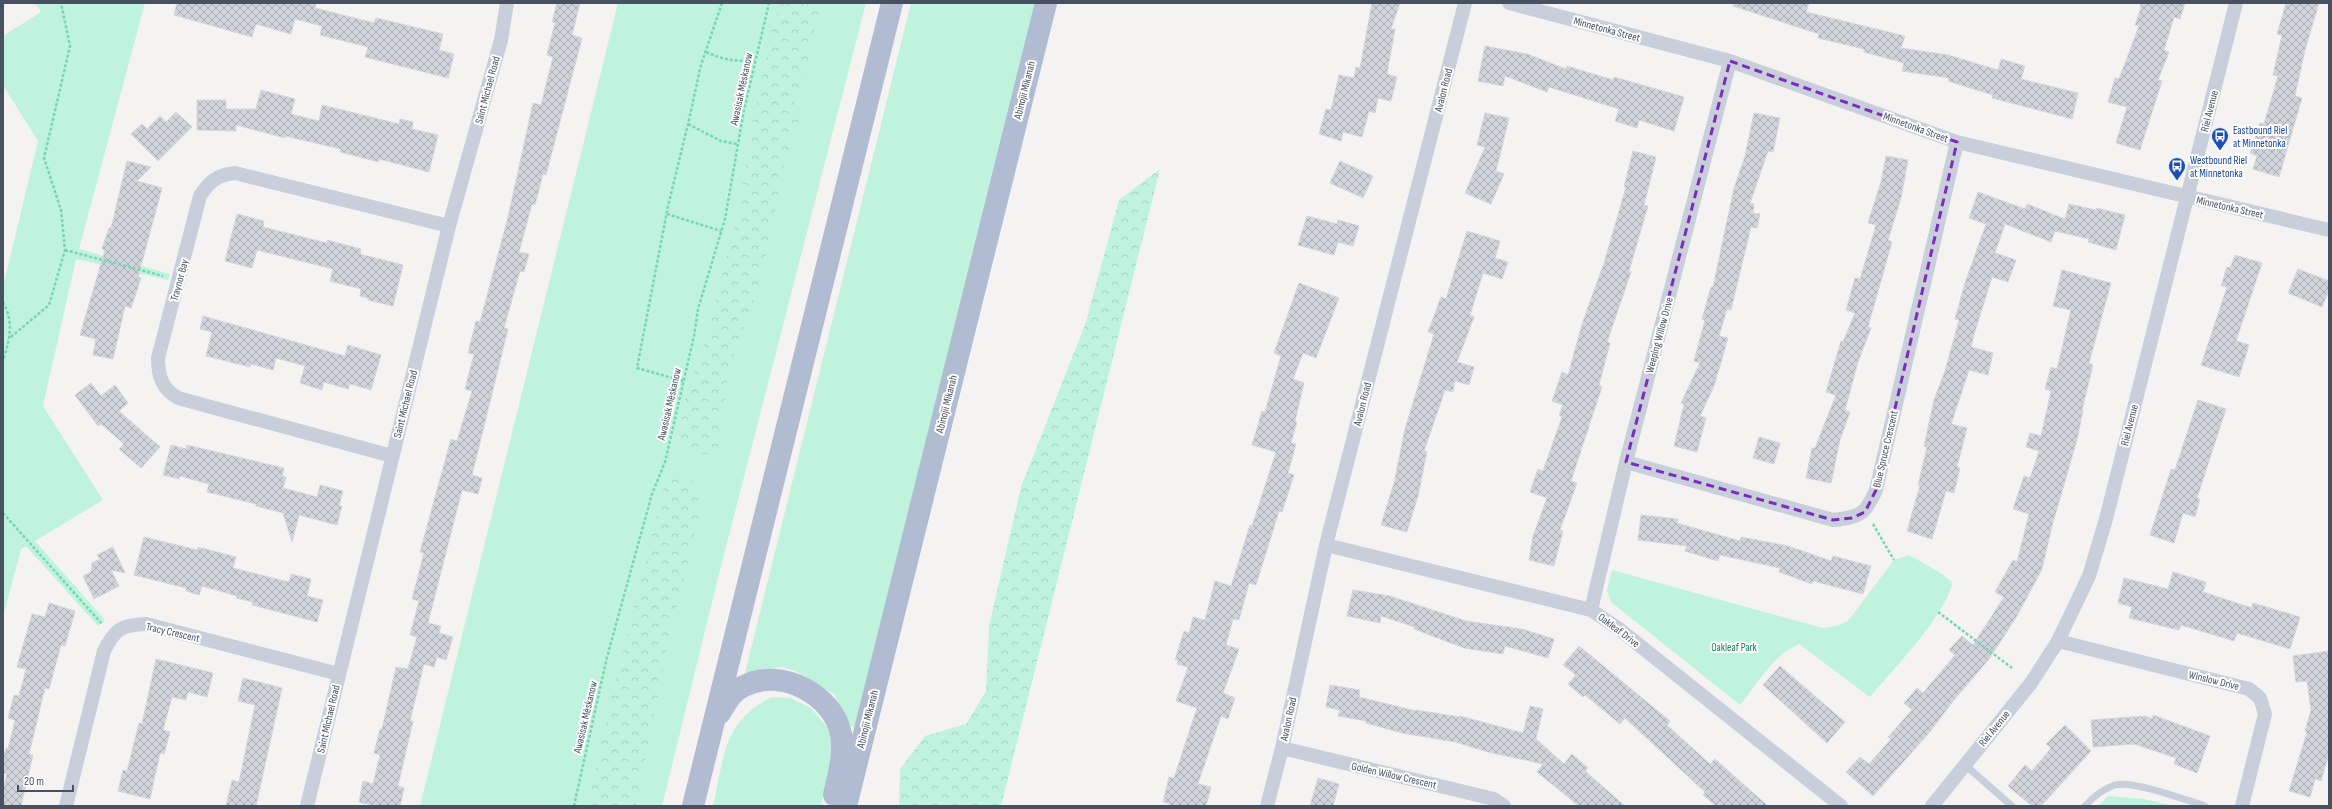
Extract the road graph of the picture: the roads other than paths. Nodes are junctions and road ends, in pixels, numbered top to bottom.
1 (507, 3) edge
2 (892, 3) edge
3 (1046, 3) edge
4 (1465, 3) edge
5 (1509, 3) edge
6 (2236, 3) edge
7 (1730, 61) junction
8 (1957, 142) junction
9 (2187, 197) junction
10 (449, 226) junction
11 (2329, 230) edge
12 (392, 456) junction
13 (1626, 462) junction
14 (1326, 545) junction
15 (1591, 610) junction
16 (2058, 641) junction
17 (339, 674) junction
18 (714, 723) junction
19 (1282, 748) junction
20 (1965, 765) junction
21 (66, 806) edge
22 (307, 806) edge
23 (693, 806) edge
24 (832, 806) edge
25 (846, 806) edge
26 (1267, 806) edge
27 (1504, 806) edge
28 (1841, 806) edge
29 (1932, 806) edge
30 (2012, 806) edge
31 (2085, 806) edge
32 (2205, 806) edge
33 (2242, 806) edge

1 - 10 street, Saint Michael Road
2 - 18 main road
3 - 25 main road, Abinojii Mikanah
4 - 14 street, Avalon Road
5 - 7 street, Minnetonka Street
6 - 9 street, Riel Avenue
7 - 8 street, Minnetonka Street
7 - 13 street, Weeping Willow Drive
8 - 9 street, Minnetonka Street
8 - 13 street, Blue Spruce Crescent
9 - 11 street, Minnetonka Street
9 - 16 street, Riel Avenue
10 - 12 street, Saint Michael Road
10 - 12 street, Traynor Bay
12 - 17 street, Saint Michael Road
13 - 15 street, Weeping Willow Drive
14 - 15 street, Oakleaf Drive
14 - 19 street, Avalon Road
15 - 28 street, Oakleaf Drive
16 - 20 street, Riel Avenue
16 - 33 street, Winslow Drive
17 - 21 street, Tracy Crescent
17 - 22 street, Saint Michael Road
18 - 23 main road
18 - 24 main road
19 - 26 street, Avalon Road
19 - 27 street, Golden Willow Crescent
20 - 29 street, Riel Avenue
20 - 30 lane
31 - 32 lane

